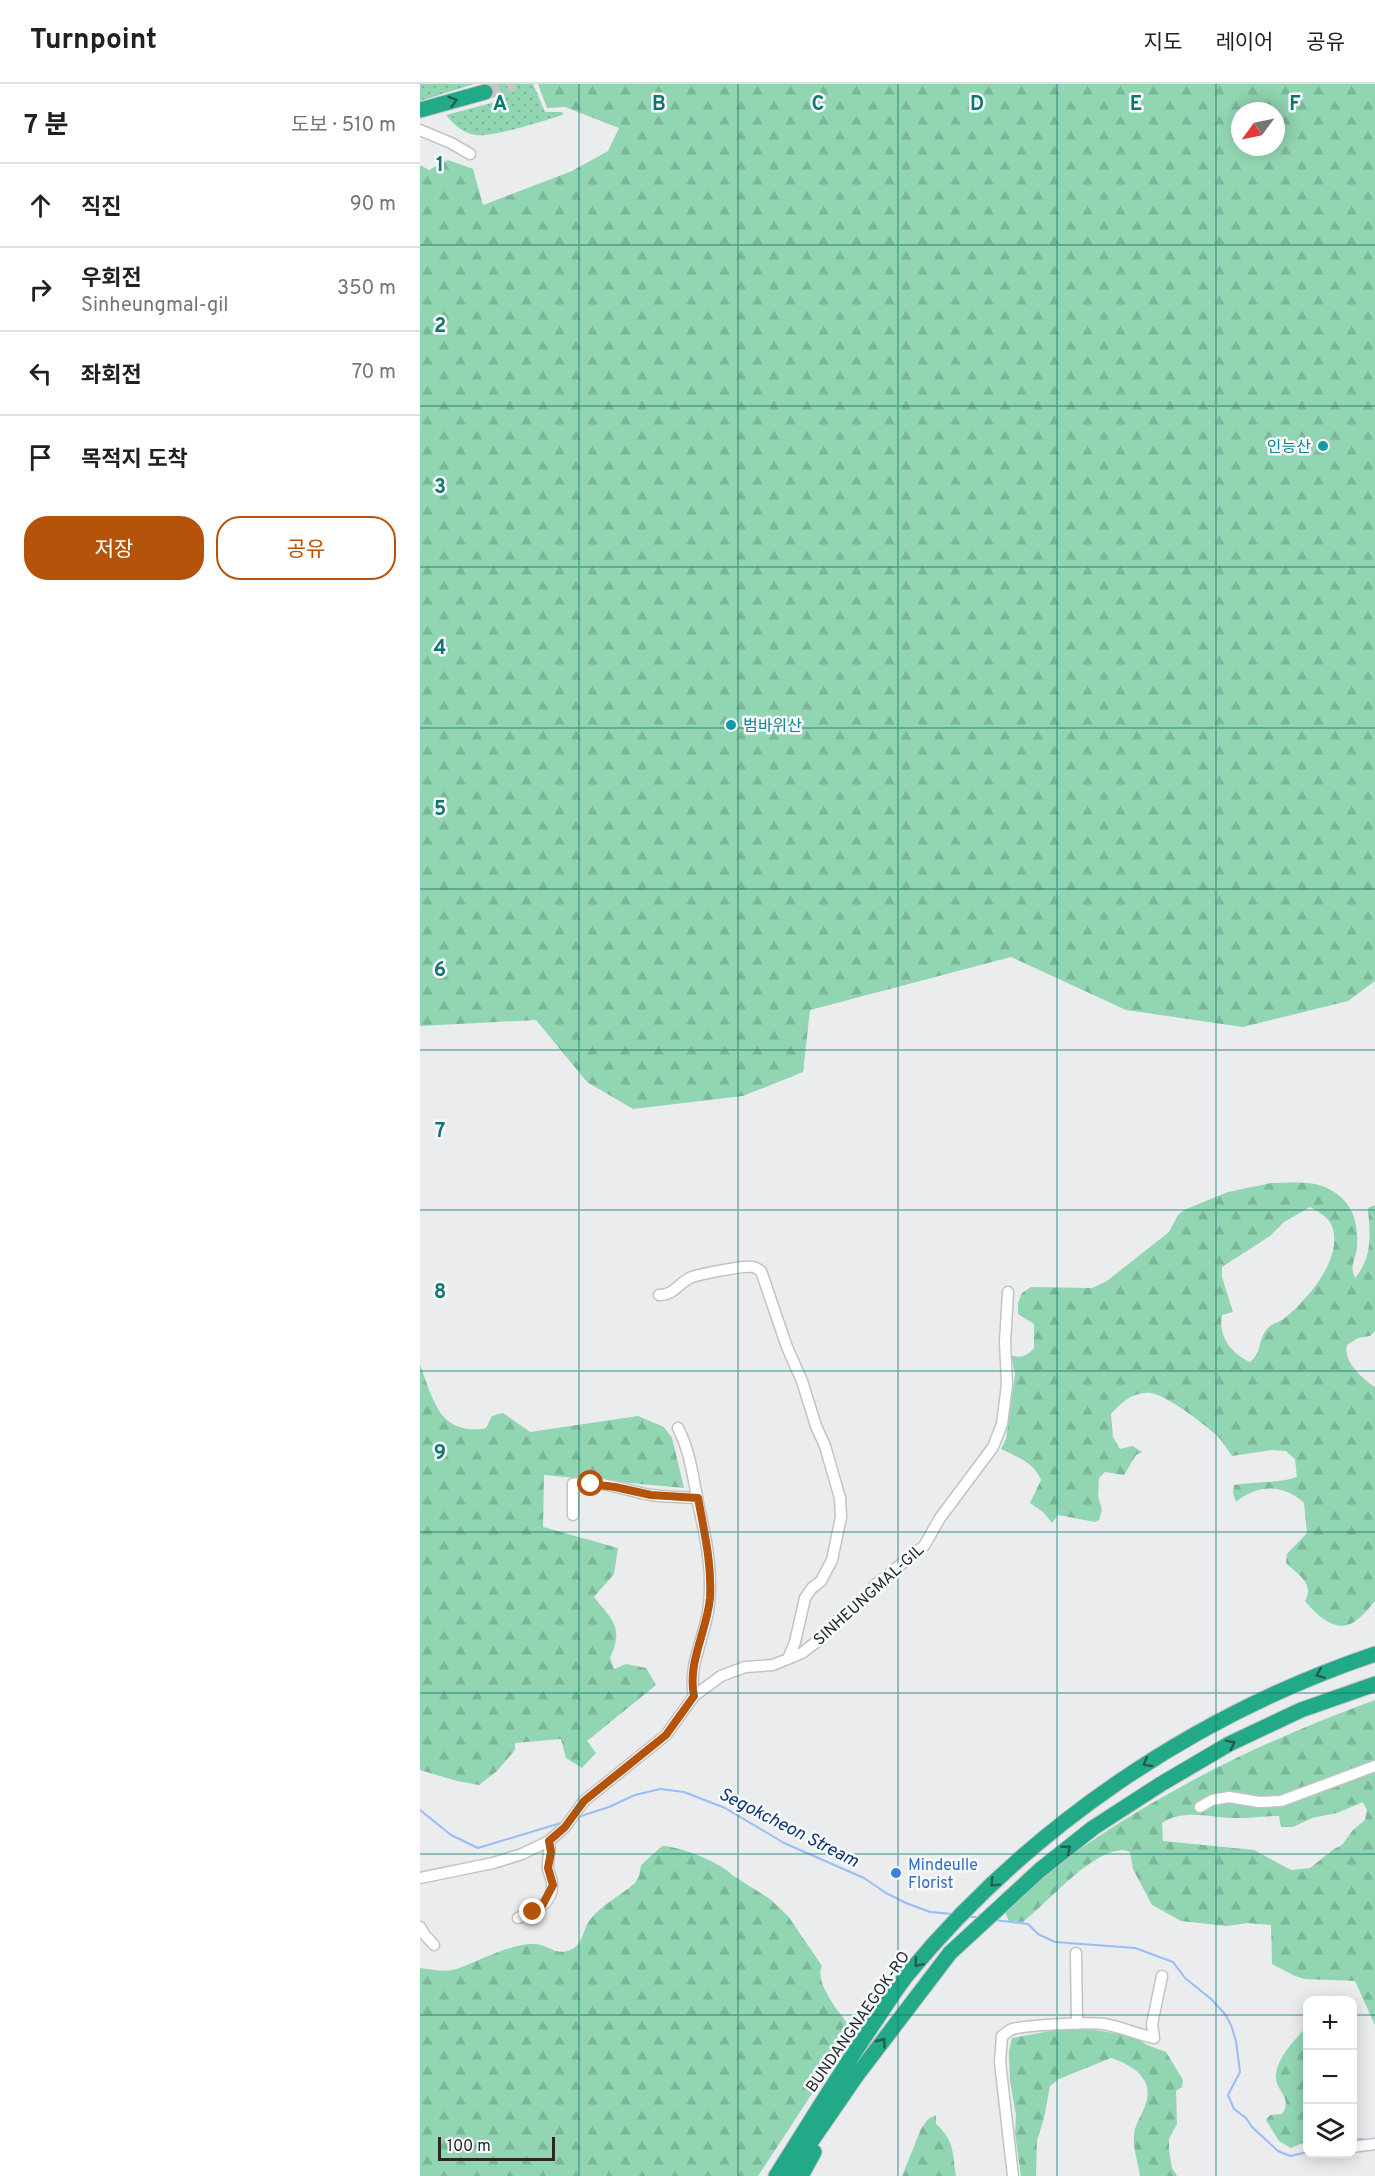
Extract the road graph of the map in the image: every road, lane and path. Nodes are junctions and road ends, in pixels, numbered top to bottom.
1 (485, 92) tunnel mouth
2 (420, 110) edge
3 (420, 130) edge
4 (470, 154) dead end
5 (1008, 1292) dead end
6 (659, 1295) dead end
7 (678, 1428) dead end
8 (698, 1498) junction
9 (573, 1515) dead end
10 (1375, 1654) edge
11 (788, 1659) junction
12 (1375, 1684) edge
13 (694, 1696) junction
14 (1375, 1766) edge
15 (1200, 1807) dead end
16 (549, 1841) junction
17 (420, 1878) edge
18 (518, 1918) dead end
19 (420, 1927) edge
20 (434, 1945) dead end
21 (1076, 1953) dead end
22 (1162, 1976) dead end
23 (1077, 2024) junction
24 (857, 2075) junction
25 (1375, 2144) edge
26 (1357, 2146) edge
27 (776, 2176) edge
28 (788, 2176) edge
29 (801, 2176) edge
30 (1013, 2176) edge

2 -> 1 highway
3 - 4 street
5 - 11 street, SINHEUNGMAL-GIL
6 - 11 street
7 - 8 street
8 - 9 street
8 - 13 street
10 -> 27 highway, BUNDANGNAEGOK-RO
11 - 13 street, SINHEUNGMAL-GIL
24 -> 12 highway, BUNDANGNAEGOK-RO
13 - 16 street, SINHEUNGMAL-GIL
14 - 15 street
16 - 17 street, SINHEUNGMAL-GIL
16 - 18 street
19 - 20 street
21 - 23 street
22 - 23 street
23 - 30 street
24 - 28 highway, BUNDANGNAEGOK-RO
24 - 29 highway
25 - 26 street

